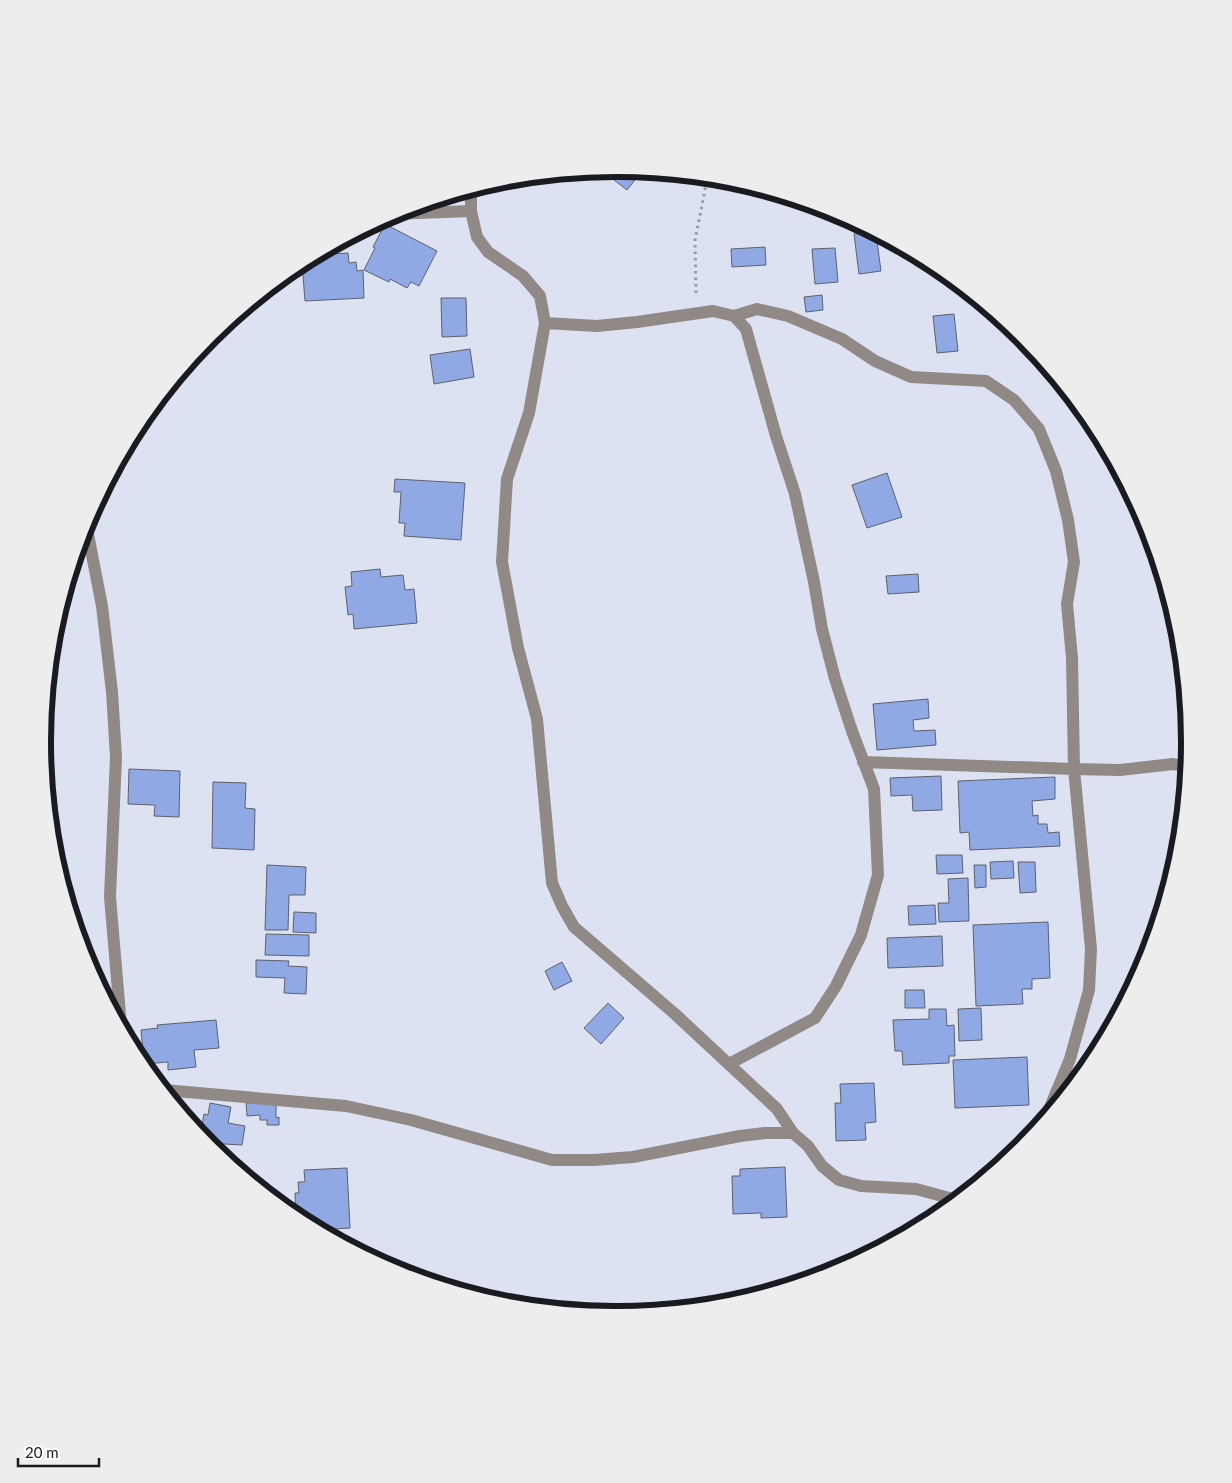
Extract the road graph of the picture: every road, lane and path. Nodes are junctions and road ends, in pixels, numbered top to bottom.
1 (705, 185) edge
2 (471, 196) edge
3 (471, 211) junction
4 (418, 213) edge
5 (697, 313) junction
6 (734, 316) junction
7 (545, 323) junction
8 (89, 539) edge
9 (863, 762) junction
10 (1180, 766) edge
11 (1074, 769) junction
12 (120, 1011) edge
13 (729, 1064) junction
14 (173, 1091) edge
15 (1054, 1098) edge
16 (792, 1133) junction
17 (949, 1198) edge

1 - 5 path
2 - 3 street
3 - 4 street
3 - 7 street
5 - 6 street
5 - 7 street
6 - 9 street
6 - 11 street
7 - 13 street
8 - 12 street
9 - 11 street
9 - 13 street
10 - 11 street
11 - 15 street
13 - 16 street
14 - 16 street
16 - 17 street

